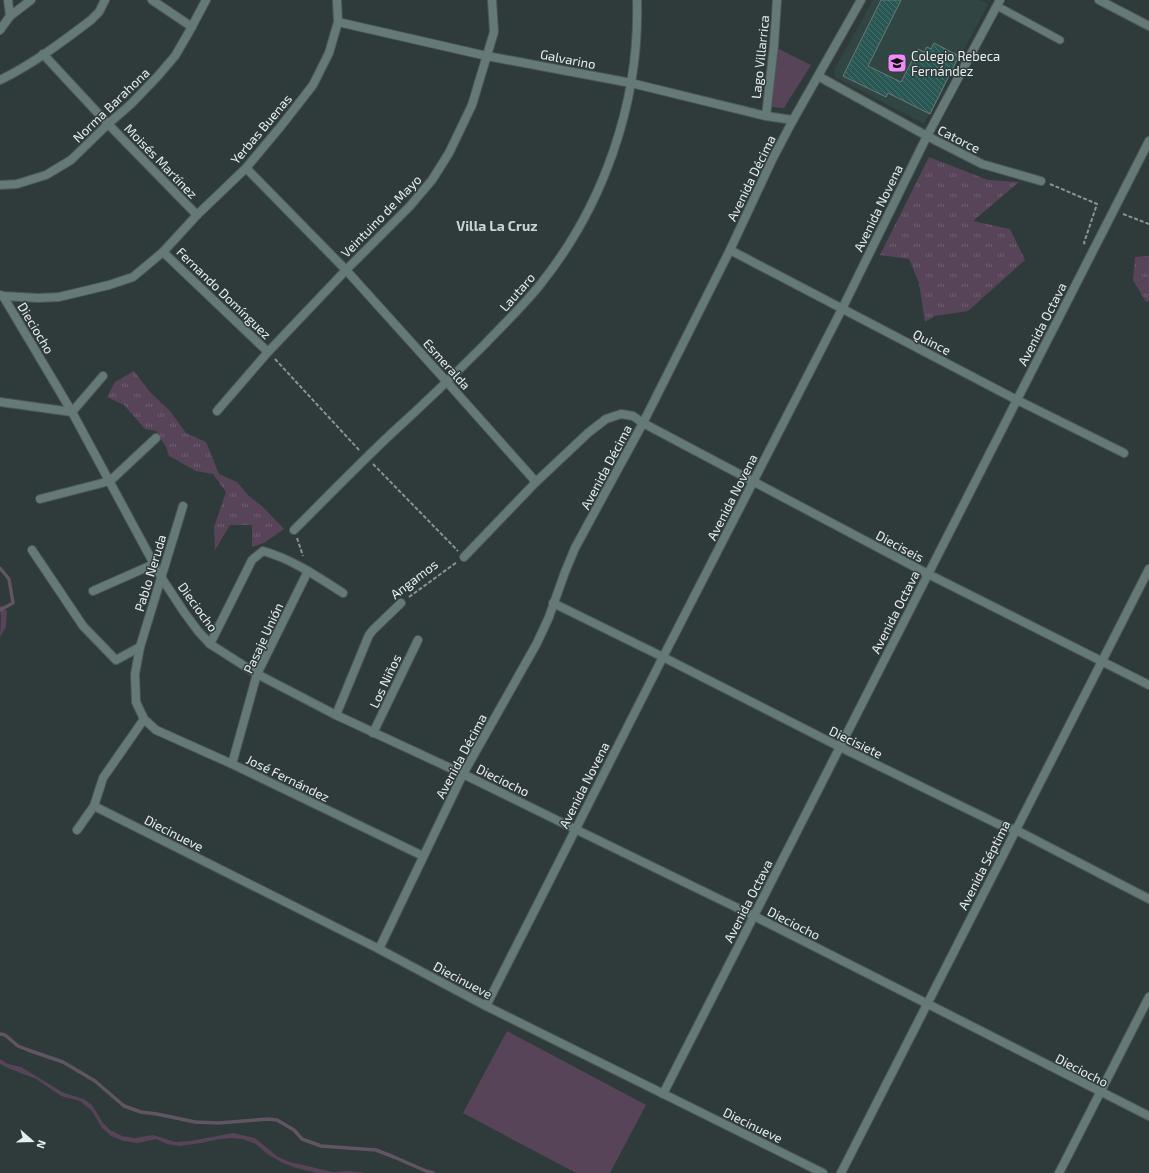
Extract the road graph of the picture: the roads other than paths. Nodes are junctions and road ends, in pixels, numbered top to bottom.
1 (8, 0) edge
2 (31, 0) edge
3 (105, 0) edge
4 (152, 0) edge
5 (206, 0) edge
6 (337, 0) edge
7 (492, 0) edge
8 (637, 0) edge
9 (777, 0) edge
10 (861, 0) edge
11 (1099, 0) edge
12 (999, 3) edge
13 (10, 16) junction
14 (338, 22) junction
15 (1149, 26) edge
16 (192, 27) junction
17 (0, 30) edge
18 (1060, 40) dead end
19 (43, 54) junction
20 (487, 56) junction
21 (818, 76) junction
22 (0, 80) edge
23 (631, 83) junction
24 (766, 116) junction
25 (793, 120) junction
26 (108, 124) junction
27 (927, 136) junction
28 (1149, 141) edge
29 (246, 168) junction
30 (1041, 181) road end
31 (0, 185) edge
32 (197, 214) junction
33 (730, 250) junction
34 (163, 252) junction
35 (346, 270) junction
36 (1, 296) edge
37 (842, 309) junction
38 (268, 352) junction
39 (103, 376) dead end
40 (447, 382) junction
41 (1017, 400) junction
42 (0, 402) edge
43 (217, 411) dead end
44 (72, 412) junction
45 (643, 422) junction
46 (156, 438) dead end
47 (1124, 453) dead end
48 (110, 481) junction
49 (536, 482) junction
50 (754, 482) junction
51 (40, 500) dead end
52 (183, 506) dead end
53 (294, 530) road end
54 (32, 550) dead end
55 (464, 557) road end
56 (154, 564) junction
57 (1149, 569) edge
58 (308, 571) junction
59 (928, 574) junction
60 (161, 577) junction
61 (93, 591) dead end
62 (343, 593) dead end
63 (402, 603) road end
64 (553, 603) junction
65 (418, 640) dead end
66 (210, 644) junction
67 (140, 647) junction
68 (663, 657) junction
69 (1102, 661) junction
70 (257, 674) junction
71 (1149, 685) edge
72 (336, 715) junction
73 (144, 719) junction
74 (373, 733) junction
75 (840, 748) junction
76 (232, 764) junction
77 (464, 774) junction
78 (94, 806) junction
79 (575, 829) junction
80 (77, 830) dead end
81 (1016, 830) junction
82 (423, 856) junction
83 (1149, 899) edge
84 (754, 916) junction
85 (379, 949) junction
86 (1149, 997) edge
87 (927, 1004) junction
88 (486, 1006) junction
89 (1100, 1092) junction
90 (663, 1094) junction
91 (1149, 1116) edge
92 (823, 1173) edge
93 (841, 1173) edge
94 (1059, 1173) edge

1 - 13 street
2 - 13 street
3 - 19 street
4 - 16 street
5 - 16 street, Norma Barahona
6 - 14 street, Yerbas Buenas
7 - 20 street, Veintuino de Mayo
8 - 23 street, Lautaro
9 - 24 street, Lago Villarrica
10 - 21 street, Avenida Décima
11 - 15 street
12 - 18 lane
12 - 27 street, Avenida Novena
13 - 17 street
14 - 20 street, Galvarino
14 - 29 street, Yerbas Buenas
16 - 26 street, Norma Barahona
19 - 22 street
19 - 26 street, Moisés Martínez
20 - 23 street, Galvarino
20 - 35 street, Veintuino de Mayo
21 - 25 street, Avenida Décima
21 - 27 street, Catorce
23 - 24 street, Galvarino
23 - 40 street, Lautaro
24 - 25 street, Galvarino
25 - 33 street, Avenida Décima
26 - 31 street, Norma Barahona
26 - 32 street, Moisés Martínez
27 - 30 street, Catorce
27 - 37 street, Avenida Novena
28 - 41 street, Avenida Octava
29 - 32 street, Yerbas Buenas
29 - 35 street, Esmeralda
32 - 34 street, Yerbas Buenas
33 - 37 street, Quince
33 - 45 street, Avenida Décima
34 - 36 street, Yerbas Buenas
34 - 38 street, Fernando Domínguez
35 - 38 street, Veintuino de Mayo
35 - 40 street, Esmeralda
36 - 44 street, Dieciocho
37 - 41 street, Quince
37 - 50 street, Avenida Novena
38 - 43 street, Veintuino de Mayo
39 - 44 street
40 - 49 street, Esmeralda
40 - 53 street, Lautaro
41 - 47 street, Quince
41 - 59 street, Avenida Octava
42 - 44 street
44 - 48 street, Dieciocho
45 - 49 street
45 - 50 street, Dieciseis
45 - 64 street, Avenida Décima
46 - 48 street
48 - 51 street
48 - 56 street, Dieciocho
49 - 55 street
50 - 59 street, Dieciseis
50 - 68 street, Avenida Novena
52 - 60 street, Pablo Neruda
54 - 67 street
56 - 60 street, Dieciocho
56 - 61 street
57 - 69 street, Avenida Séptima
58 - 62 street
58 - 66 street
58 - 70 street, Pasaje Unión
59 - 69 street, Dieciseis
59 - 75 street, Avenida Octava
60 - 66 street, Dieciocho
60 - 67 street, Pablo Neruda
63 - 72 street, Angamos
64 - 68 street, Diecisiete
64 - 77 street, Avenida Décima
65 - 74 street, Los Niños
66 - 70 street, Dieciocho
67 - 73 street, Pablo Neruda
68 - 75 street, Diecisiete
68 - 79 street, Avenida Novena
69 - 71 street, Dieciseis
69 - 81 street, Avenida Séptima
70 - 72 street, Dieciocho
70 - 76 street, Pasaje Unión
72 - 74 street, Dieciocho
73 - 76 street, José Fernández
73 - 78 street
74 - 77 street, Dieciocho
75 - 81 street, Diecisiete
75 - 84 street, Avenida Octava
76 - 82 street, José Fernández
77 - 79 street, Dieciocho
77 - 82 street, Avenida Décima
78 - 80 street
78 - 85 street, Diecinueve
79 - 84 street, Dieciocho
79 - 88 street, Avenida Novena
81 - 83 street, Diecisiete
81 - 87 street, Avenida Séptima
82 - 85 street, Avenida Décima
84 - 87 street, Dieciocho
84 - 90 street, Avenida Octava
85 - 88 street, Diecinueve
86 - 89 street
87 - 89 street, Dieciocho
87 - 93 street, Avenida Séptima
88 - 90 street, Diecinueve
89 - 91 street, Dieciocho
89 - 94 street
90 - 92 street, Diecinueve

